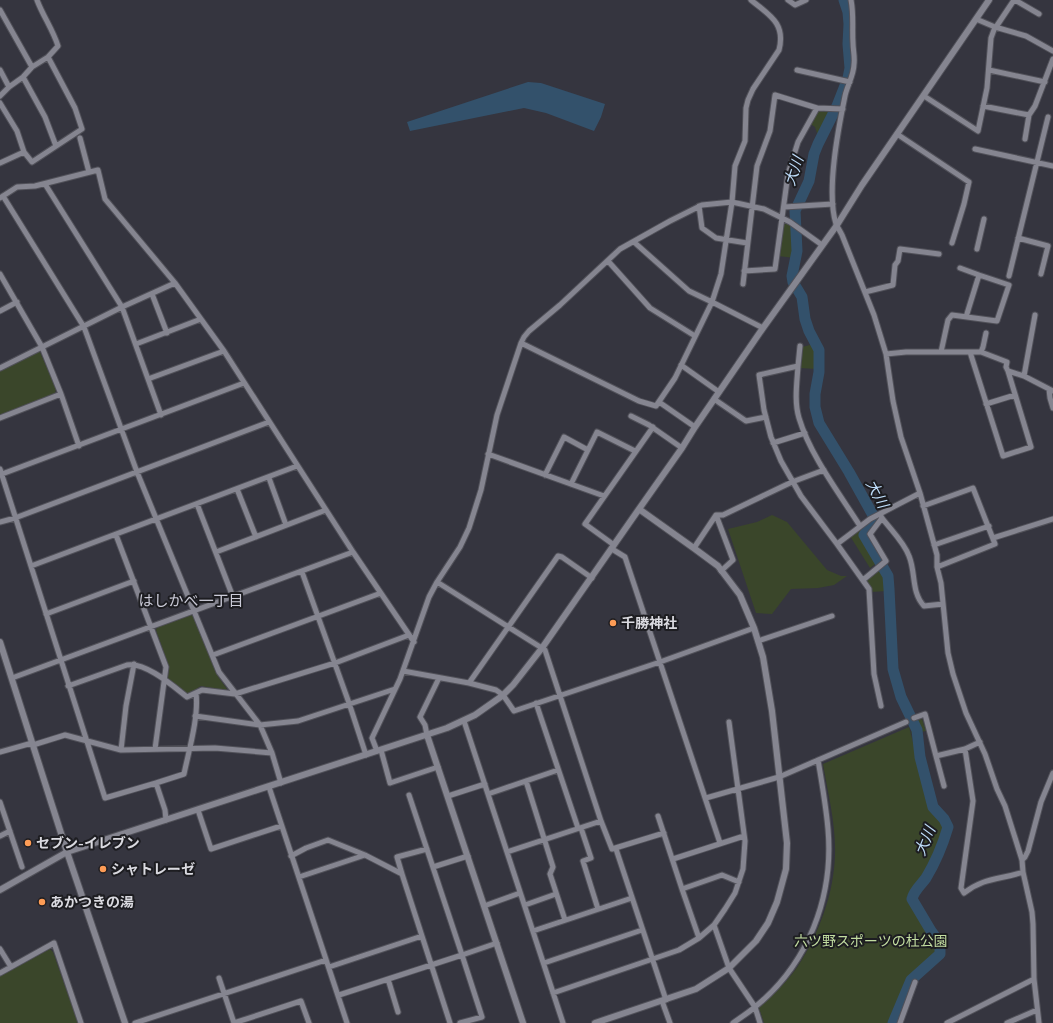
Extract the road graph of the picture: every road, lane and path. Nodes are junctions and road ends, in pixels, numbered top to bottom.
1 (37, 0) edge
2 (752, 0) edge
3 (788, 0) edge
4 (806, 0) edge
5 (851, 0) edge
6 (989, 0) edge
7 (1015, 0) edge
8 (0, 10) edge
9 (1040, 14) dead end
10 (976, 19) junction
11 (995, 27) junction
12 (1053, 51) edge
13 (48, 57) junction
14 (1053, 59) edge
15 (32, 67) junction
16 (0, 70) edge
17 (797, 70) dead end
18 (989, 70) junction
19 (23, 77) junction
20 (850, 82) junction
21 (1045, 82) junction
22 (9, 87) junction
23 (0, 96) edge
24 (924, 96) junction
25 (0, 104) edge
26 (983, 106) junction
27 (817, 108) junction
28 (841, 109) junction
29 (1029, 115) junction
30 (1048, 117) dead end
31 (897, 134) junction
32 (80, 138) dead end
33 (1025, 139) dead end
34 (56, 146) junction
35 (975, 149) dead end
36 (24, 152) junction
37 (1037, 162) junction
38 (0, 163) edge
39 (1053, 166) edge
40 (89, 172) junction
41 (46, 184) junction
42 (2, 197) edge
43 (732, 202) junction
44 (833, 204) junction
45 (699, 206) junction
46 (753, 206) junction
47 (787, 207) junction
48 (782, 218) junction
49 (984, 219) dead end
50 (837, 225) junction
51 (1018, 238) junction
52 (726, 240) junction
53 (634, 242) junction
54 (747, 243) junction
55 (952, 243) dead end
56 (822, 245) junction
57 (978, 249) dead end
58 (939, 254) dead end
59 (608, 261) junction
60 (960, 268) dead end
61 (744, 270) junction
62 (0, 274) edge
63 (1041, 274) dead end
64 (979, 275) junction
65 (1009, 276) dead end
66 (175, 283) junction
67 (743, 284) dead end
68 (865, 292) junction
69 (152, 294) junction
70 (17, 302) junction
71 (712, 302) junction
72 (122, 307) junction
73 (0, 311) edge
74 (1035, 315) dead end
75 (966, 317) junction
76 (201, 319) junction
77 (84, 327) junction
78 (763, 328) junction
79 (167, 333) junction
80 (986, 333) dead end
81 (695, 336) junction
82 (521, 343) junction
83 (136, 344) junction
84 (800, 346) dead end
85 (42, 347) junction
86 (224, 351) junction
87 (941, 352) junction
88 (970, 352) junction
89 (981, 352) junction
90 (886, 354) junction
91 (681, 365) junction
92 (798, 366) junction
93 (0, 368) edge
94 (1008, 371) junction
95 (1024, 376) junction
96 (148, 379) junction
97 (244, 384) junction
98 (1051, 390) edge
99 (719, 392) junction
100 (61, 394) junction
101 (1015, 395) junction
102 (714, 399) junction
103 (659, 402) junction
104 (986, 404) junction
105 (1053, 408) edge
106 (161, 415) junction
107 (631, 416) dead end
108 (766, 417) junction
109 (0, 418) edge
110 (269, 422) junction
111 (653, 427) junction
112 (695, 427) junction
113 (121, 430) junction
114 (805, 433) junction
115 (774, 443) junction
116 (79, 446) junction
117 (682, 448) junction
118 (588, 450) junction
119 (635, 451) junction
120 (488, 454) junction
121 (297, 466) junction
122 (824, 470) junction
123 (1, 472) edge
124 (137, 472) junction
125 (545, 475) junction
126 (269, 478) junction
127 (792, 482) junction
128 (571, 484) junction
129 (237, 489) junction
130 (920, 493) junction
131 (604, 496) junction
132 (197, 504) junction
133 (923, 506) junction
134 (638, 509) junction
135 (326, 510) junction
136 (716, 515) junction
137 (881, 516) junction
138 (15, 518) junction
139 (1053, 519) edge
140 (157, 520) junction
141 (0, 522) edge
142 (286, 525) junction
143 (860, 526) junction
144 (989, 526) junction
145 (116, 535) junction
146 (256, 537) junction
147 (993, 538) junction
148 (837, 544) junction
149 (934, 546) junction
150 (613, 547) junction
151 (694, 548) junction
152 (216, 552) junction
153 (353, 552) junction
154 (31, 566) junction
155 (937, 567) junction
156 (721, 571) junction
157 (302, 572) junction
158 (592, 578) junction
159 (862, 580) junction
160 (134, 581) junction
161 (437, 582) junction
162 (381, 593) junction
163 (233, 597) junction
164 (943, 604) junction
165 (194, 610) junction
166 (46, 614) junction
167 (832, 616) dead end
168 (318, 617) junction
169 (151, 627) junction
170 (508, 627) junction
171 (754, 628) junction
172 (409, 636) junction
173 (758, 641) junction
174 (0, 642) edge
175 (414, 642) junction
176 (542, 648) junction
177 (1, 650) edge
178 (213, 655) junction
179 (60, 659) junction
180 (660, 662) junction
181 (335, 663) junction
182 (134, 664) junction
183 (403, 671) junction
184 (12, 678) junction
185 (440, 678) junction
186 (165, 682) junction
187 (469, 683) junction
188 (68, 686) junction
189 (395, 689) junction
190 (196, 693) junction
191 (235, 694) junction
192 (503, 695) junction
193 (560, 696) junction
194 (349, 703) junction
195 (536, 704) junction
196 (881, 706) dead end
197 (195, 716) junction
198 (914, 718) dead end
199 (464, 721) junction
200 (729, 722) dead end
201 (906, 722) dead end
202 (260, 725) junction
203 (427, 735) junction
204 (86, 741) junction
205 (980, 742) junction
206 (33, 744) junction
207 (190, 748) junction
208 (155, 749) junction
209 (965, 749) junction
210 (121, 750) junction
211 (379, 751) junction
212 (0, 752) edge
213 (272, 753) junction
214 (366, 755) junction
215 (936, 756) junction
216 (818, 760) junction
217 (438, 767) junction
218 (558, 770) junction
219 (1053, 773) edge
220 (779, 776) junction
221 (526, 781) junction
222 (156, 783) junction
223 (281, 783) junction
224 (485, 784) junction
225 (944, 786) dead end
226 (268, 787) junction
227 (739, 789) junction
228 (488, 794) junction
229 (409, 795) dead end
230 (448, 796) junction
231 (706, 798) junction
232 (0, 802) edge
233 (198, 810) junction
234 (658, 816) dead end
235 (166, 820) junction
236 (601, 821) junction
237 (281, 826) junction
238 (579, 828) junction
239 (10, 831) junction
240 (664, 833) junction
241 (0, 836) edge
242 (744, 836) junction
243 (544, 839) junction
244 (720, 843) junction
245 (616, 848) junction
246 (427, 849) junction
247 (67, 852) junction
248 (507, 852) junction
249 (291, 856) junction
250 (365, 856) junction
251 (468, 856) junction
252 (673, 859) junction
253 (1022, 860) junction
254 (22, 867) dead end
255 (433, 867) junction
256 (1023, 872) junction
257 (402, 874) junction
258 (299, 877) junction
259 (739, 882) junction
260 (682, 889) junction
261 (0, 890) edge
262 (520, 894) junction
263 (556, 894) junction
264 (632, 898) junction
265 (525, 905) junction
266 (484, 906) junction
267 (598, 909) junction
268 (565, 920) junction
269 (714, 925) junction
270 (642, 930) junction
271 (533, 931) junction
272 (422, 936) junction
273 (699, 938) junction
274 (497, 943) junction
275 (0, 950) edge
276 (462, 955) junction
277 (652, 959) junction
278 (326, 960) junction
279 (544, 963) junction
280 (431, 965) junction
281 (11, 967) junction
282 (329, 968) junction
283 (729, 968) junction
284 (0, 973) edge
285 (219, 978) dead end
286 (388, 979) junction
287 (1034, 979) junction
288 (915, 982) dead end
289 (553, 992) junction
290 (224, 994) junction
291 (339, 995) junction
292 (664, 1000) junction
293 (755, 1007) junction
294 (1037, 1010) junction
295 (398, 1012) dead end
296 (81, 1023) edge
297 (125, 1023) edge
298 (135, 1023) edge
299 (234, 1023) edge
300 (309, 1023) edge
301 (347, 1023) edge
302 (450, 1023) edge
303 (460, 1023) edge
304 (523, 1023) edge
305 (563, 1023) edge
306 (596, 1023) edge
307 (670, 1023) edge
308 (733, 1023) edge
309 (760, 1023) edge
310 (900, 1023) edge
311 (947, 1023) edge
312 (1007, 1023) edge
313 (1040, 1023) edge

1 - 13 street
2 - 43 street
3 - 4 street
5 - 20 street
6 - 10 street
7 - 9 street
7 - 11 street
8 - 15 street
10 - 11 street
10 - 24 street
11 - 12 street
11 - 18 street
13 - 15 street
13 - 34 street
14 - 21 street
15 - 19 street
16 - 22 street
17 - 20 street
18 - 21 street
18 - 26 street
19 - 22 street
19 - 34 street
20 - 28 street
21 - 29 street
22 - 23 street
24 - 26 street
24 - 31 street
25 - 36 street
26 - 29 street
27 - 28 street
27 - 46 street
27 - 47 street
28 - 44 street
29 - 33 street
30 - 37 street
31 - 50 street
31 - 55 street
32 - 40 street
34 - 36 street
35 - 37 street
36 - 38 street
37 - 39 street
37 - 51 street
40 - 41 street
40 - 66 street
41 - 42 street
41 - 72 street
42 - 77 street
43 - 45 street
43 - 46 street
43 - 52 street
44 - 47 street
44 - 50 street
45 - 52 street
45 - 53 street
46 - 48 street
46 - 54 street
47 - 48 street
48 - 56 street
48 - 61 street
49 - 57 street
50 - 56 street
50 - 68 street
51 - 63 street
51 - 65 street
52 - 54 street
52 - 71 street
53 - 59 street
53 - 71 street
54 - 61 street
56 - 78 street
58 - 68 street
59 - 81 street
59 - 82 street
60 - 64 street
61 - 67 street
62 - 70 street
64 - 75 street
64 - 75 street
66 - 69 street
66 - 76 street
68 - 90 street
69 - 72 street
69 - 79 street
70 - 73 street
70 - 85 street
71 - 78 street
71 - 81 street
72 - 77 street
72 - 83 street
74 - 95 street
75 - 87 street
76 - 79 street
76 - 86 street
77 - 85 street
77 - 113 street
78 - 99 street
79 - 83 street
80 - 89 street
81 - 91 street
82 - 103 street
82 - 120 street
83 - 96 street
84 - 92 street
85 - 93 street
85 - 100 street
86 - 96 street
86 - 97 street
87 - 88 street
87 - 90 street
88 - 89 street
88 - 104 street
89 - 94 street
90 - 130 street
91 - 99 street
91 - 103 street
92 - 108 street
92 - 114 street
94 - 95 street
94 - 101 street
95 - 98 street
96 - 106 street
97 - 106 street
97 - 110 street
98 - 105 street
99 - 102 street
100 - 109 street
100 - 116 street
101 - 104 street
101 - 104 street
102 - 108 street
102 - 112 street
103 - 112 street
106 - 113 street
107 - 111 street
108 - 115 street
110 - 121 street
110 - 124 street
111 - 117 street
111 - 119 street
112 - 117 street
113 - 116 street
113 - 124 street
114 - 115 street
114 - 122 street
115 - 127 street
116 - 123 street
117 - 134 street
118 - 119 street
118 - 125 street
118 - 128 street
119 - 131 street
120 - 125 street
120 - 161 street
121 - 126 street
121 - 135 street
122 - 127 street
122 - 143 street
123 - 138 street
124 - 138 street
124 - 140 street
125 - 128 street
126 - 129 street
126 - 142 street
127 - 136 street
127 - 148 street
128 - 131 street
129 - 132 street
129 - 146 street
130 - 133 street
130 - 137 street
131 - 150 street
132 - 140 street
132 - 152 street
133 - 144 street
133 - 149 street
134 - 150 street
134 - 151 street
135 - 142 street
135 - 153 street
136 - 151 street
136 - 156 street
137 - 143 street
137 - 159 street
137 - 164 street
138 - 141 street
138 - 154 street
139 - 147 street
140 - 145 street
140 - 165 street
142 - 146 street
143 - 148 street
144 - 147 street
144 - 149 street
145 - 154 street
145 - 160 street
146 - 152 street
147 - 155 street
148 - 159 street
149 - 155 street
150 - 158 street
150 - 180 street
151 - 156 street
152 - 163 street
153 - 157 street
153 - 162 street
154 - 166 street
155 - 164 street
156 - 171 street
157 - 163 street
157 - 168 street
158 - 170 street
158 - 176 street
159 - 196 street
160 - 166 street
160 - 169 street
161 - 170 street
161 - 175 street
162 - 168 street
162 - 172 street
163 - 165 street
164 - 205 street
165 - 169 street
165 - 178 street
166 - 179 street
167 - 173 street
168 - 178 street
168 - 181 street
169 - 179 street
169 - 186 street
170 - 176 street
170 - 187 street
171 - 173 street
171 - 180 street
172 - 175 street
172 - 181 street
173 - 220 street
174 - 177 street
175 - 183 street
176 - 192 street
176 - 193 street
177 - 184 street
178 - 191 street
179 - 184 street
179 - 188 street
180 - 193 street
180 - 231 street
181 - 191 street
181 - 194 street
182 - 186 street
182 - 188 street
182 - 210 street
183 - 185 street
183 - 189 street
184 - 206 street
185 - 187 street
185 - 203 street
186 - 190 street
186 - 208 street
187 - 192 street
188 - 204 street
189 - 194 street
189 - 211 street
190 - 191 street
190 - 197 street
191 - 202 street
192 - 195 street
192 - 199 street
193 - 195 street
193 - 236 street
194 - 202 street
194 - 214 street
195 - 218 street
197 - 202 street
197 - 207 street
198 - 215 street
199 - 203 street
199 - 224 street
200 - 227 street
201 - 216 street
202 - 213 street
203 - 211 street
203 - 217 street
204 - 206 street
204 - 210 street
204 - 222 street
205 - 209 street
205 - 253 street
206 - 212 street
206 - 247 street
207 - 208 street
207 - 213 street
207 - 222 street
208 - 210 street
209 - 215 street
209 - 256 street
211 - 214 street
211 - 217 street
213 - 223 street
214 - 223 street
215 - 225 street
216 - 220 street
216 - 293 street
217 - 230 street
218 - 221 street
218 - 238 street
219 - 253 street
220 - 227 street
220 - 283 street
221 - 228 street
221 - 243 street
222 - 235 street
223 - 226 street
224 - 228 street
224 - 230 street
226 - 233 street
226 - 237 street
227 - 231 street
227 - 242 street
228 - 248 street
229 - 246 street
230 - 251 street
231 - 244 street
232 - 239 street
233 - 235 street
233 - 237 street
234 - 240 street
235 - 247 street
236 - 238 street
236 - 245 street
237 - 249 street
238 - 243 street
238 - 267 street
239 - 241 street
239 - 254 street
240 - 245 street
240 - 252 street
242 - 244 street
242 - 259 street
243 - 248 street
243 - 263 street
244 - 252 street
245 - 264 street
246 - 255 street
246 - 257 street
247 - 261 street
247 - 297 street
248 - 262 street
249 - 250 street
249 - 258 street
250 - 257 street
250 - 258 street
251 - 255 street
251 - 266 street
252 - 260 street
253 - 256 street
255 - 276 street
256 - 287 street
257 - 272 street
258 - 278 street
259 - 260 street
259 - 269 street
260 - 273 street
262 - 265 street
262 - 266 street
263 - 265 street
263 - 268 street
264 - 267 street
264 - 270 street
265 - 271 street
266 - 274 street
267 - 268 street
268 - 271 street
269 - 273 street
269 - 283 street
270 - 277 street
270 - 279 street
271 - 279 street
272 - 280 street
272 - 282 street
273 - 277 street
274 - 276 street
274 - 304 street
275 - 281 street
276 - 280 street
276 - 303 street
277 - 289 street
277 - 292 street
278 - 282 street
278 - 290 street
279 - 289 street
280 - 286 street
280 - 302 street
281 - 284 street
281 - 296 street
282 - 291 street
283 - 292 street
283 - 293 street
285 - 290 street
286 - 291 street
286 - 295 street
287 - 294 street
287 - 311 street
288 - 310 street
289 - 305 street
290 - 298 street
290 - 299 street
291 - 301 street
292 - 306 street
292 - 307 street
293 - 308 street
293 - 309 street
294 - 312 street
294 - 313 street
299 - 300 street

